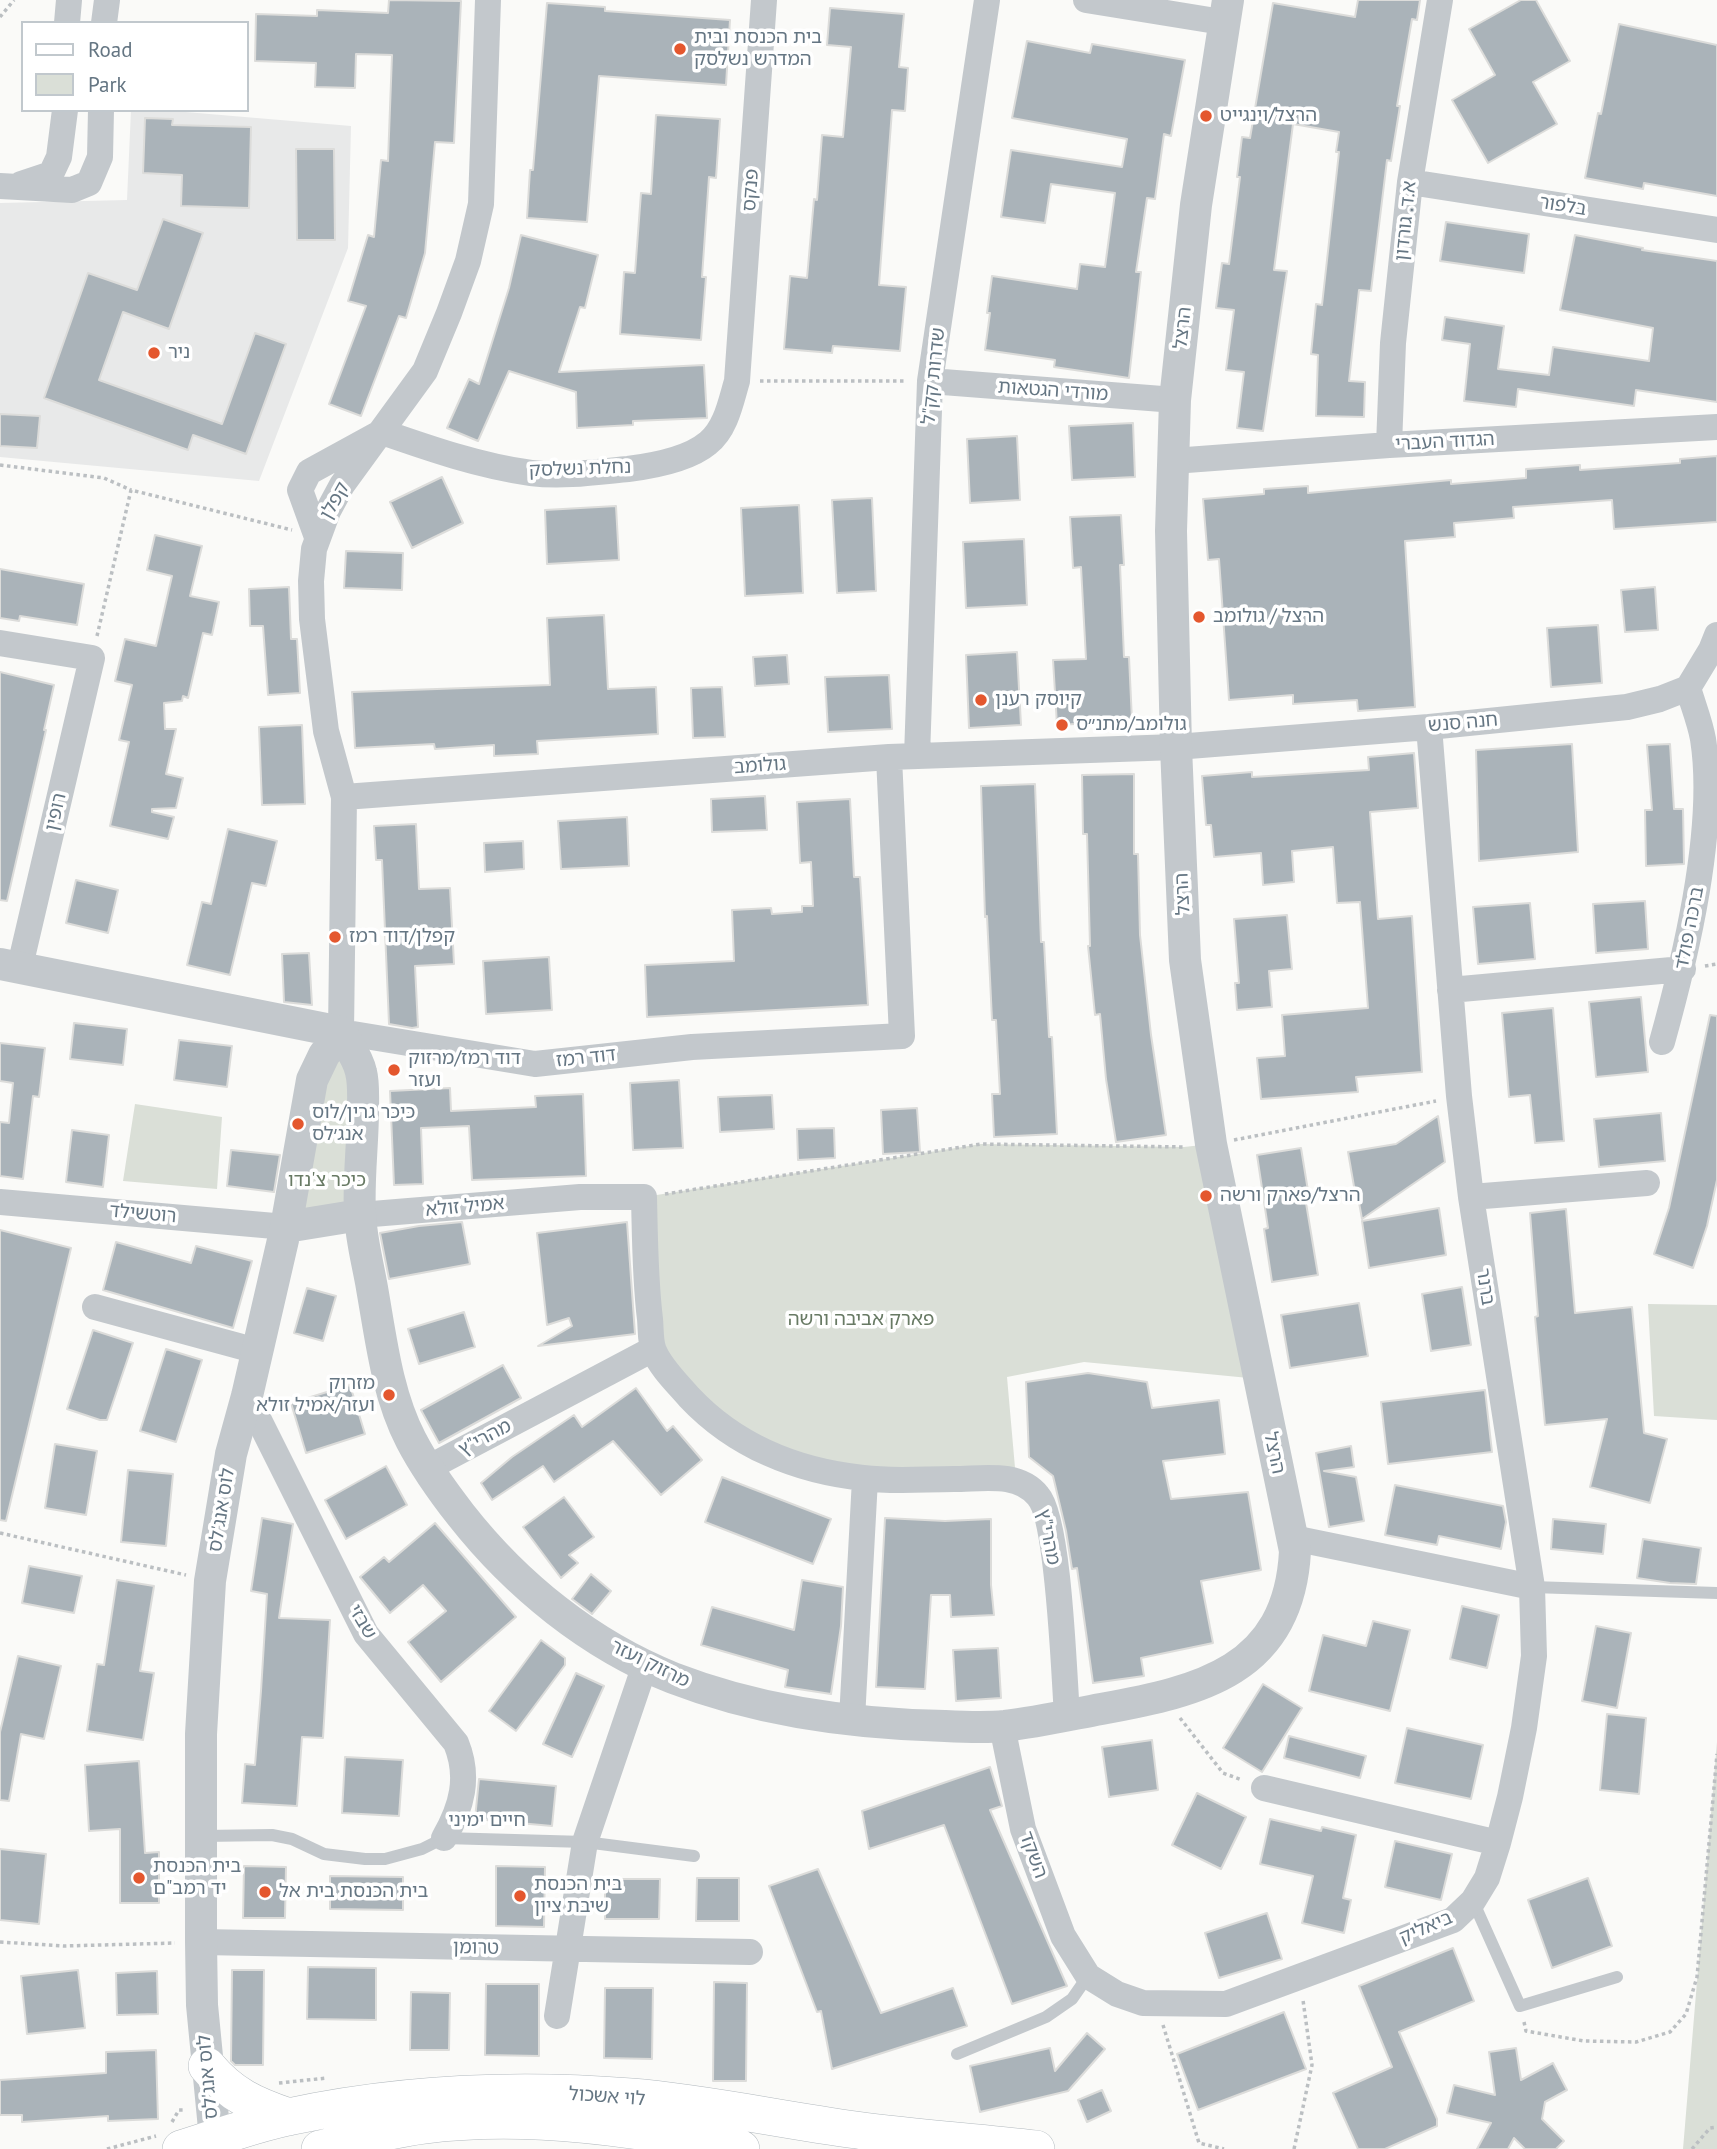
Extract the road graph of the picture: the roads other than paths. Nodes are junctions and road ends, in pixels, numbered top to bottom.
1 (69, 0) edge
2 (107, 0) edge
3 (488, 0) edge
4 (764, 0) edge
5 (987, 0) edge
6 (1086, 0) edge
7 (1440, 0) edge
8 (1225, 11) edge
9 (67, 21) edge
10 (104, 21) edge
11 (65, 112) edge
12 (101, 112) edge
13 (1410, 182) junction
14 (8, 186) edge
15 (1717, 230) edge
16 (737, 381) joint
17 (930, 382) junction
18 (1175, 400) junction
19 (1717, 426) edge
20 (382, 432) junction
21 (1389, 445) junction
22 (1173, 461) junction
23 (1717, 635) edge
24 (0, 643) edge
25 (1688, 688) junction
26 (1429, 727) junction
27 (1176, 747) junction
28 (917, 756) junction
29 (889, 757) junction
30 (344, 796) junction
31 (10, 965) edge
32 (1683, 969) junction
33 (1450, 990) junction
34 (341, 1032) junction
35 (1662, 1042) dead end
36 (1647, 1184) dead end
37 (1471, 1196) junction
38 (644, 1197) joint
39 (0, 1202) edge
40 (360, 1215) junction
41 (286, 1227) junction
42 (94, 1307) dead end
43 (653, 1349) junction
44 (257, 1351) junction
45 (247, 1396) junction
46 (428, 1468) junction
47 (865, 1479) junction
48 (1293, 1538) junction
49 (1532, 1587) junction
50 (1717, 1593) edge
51 (645, 1665) junction
52 (1067, 1716) junction
53 (852, 1719) junction
54 (1002, 1726) junction
55 (1264, 1788) road end
56 (202, 1836) junction
57 (444, 1838) junction
58 (585, 1842) junction
59 (1499, 1843) junction
60 (694, 1856) dead end
61 (1473, 1901) junction
62 (201, 1942) junction
63 (567, 1950) junction
64 (750, 1952) dead end
65 (1088, 1976) junction
66 (1617, 1977) dead end
67 (202, 2005) junction
68 (557, 2016) dead end
69 (957, 2054) dead end
70 (207, 2066) junction
71 (289, 2117) junction
72 (201, 2146) edge
73 (973, 2147) edge
74 (320, 2149) edge
75 (741, 2149) edge
76 (1035, 2149) edge

1 - 9 street
2 - 10 street
3 - 20 street, קפלן
4 - 16 street, פנקס
5 - 17 street, שדרות קק"ל
6 - 8 street
7 - 13 street, א.ד. גורדון
8 - 18 street, הרצל
11 - 14 street
12 - 14 street
13 - 15 street, בלפור
13 - 21 street, א.ד. גורדון
16 - 20 street, נחלת נשלסק
17 - 18 street, מורדי הגטאות
17 - 28 street, שדרות קק"ל
18 - 22 street, הרצל
19 - 21 street, הגדוד העברי
20 - 30 street, קפלן
21 - 22 street, הגדוד העברי
22 - 27 street, הרצל
23 - 25 street
24 - 31 street, רופין
25 - 26 street, חנה סנש
25 - 32 street, ברכה פולד
26 - 27 street, חנה סנש
26 - 33 street, ברנר
27 - 28 street, גולומב
27 - 48 street, הרצל
28 - 29 street, גולומב
29 - 30 street, גולומב
29 - 34 street, דוד רמז
30 - 34 street, קפלן
31 - 34 street, דוד רמז
32 - 33 street
32 - 35 street, ברכה פולד
33 - 37 street, ברנר
34 - 40 street, מרזוק ועזר
34 - 41 street, לוס אנג'לס
36 - 37 street
37 - 49 street, ברנר
38 - 40 street, אמיל זולא
38 - 43 street, מהרי"ץ
39 - 41 street, רוטשילד
40 - 41 street, אמיל זולא
40 - 46 street, מרזוק ועזר
41 - 44 street, לוס אנג'לס
42 - 44 street
43 - 46 street, מהרי"ץ
43 - 47 street, מהרי"ץ
44 - 45 street, לוס אנג'לס
45 - 56 street, לוס אנג'לס
45 - 57 street, שבזי
46 - 51 street, מרזוק ועזר
47 - 52 street, מהרי"ץ
47 - 53 street
48 - 49 street
48 - 52 street, מרזוק ועזר
49 - 50 lane
49 - 59 street, ברנר
51 - 53 street, מרזוק ועזר
51 - 58 street
52 - 54 street, מרזוק ועזר
53 - 54 street, מרזוק ועזר
54 - 65 street, השקד
55 - 59 street
56 - 57 lane, חיים ימיני
56 - 62 street, לוס אנג'לס
57 - 58 lane, חיים ימיני
58 - 60 lane, חיים ימיני
58 - 63 street
59 - 61 street, ביאליק
61 - 65 street, ביאליק
61 - 66 lane
62 - 63 street, טרומן
62 - 67 street, לוס אנג'לס
63 - 64 street, טרומן
63 - 68 street
65 - 69 lane
67 - 70 street, לוס אנג'לס
67 - 72 street, לוס אנג'לס
70 - 71 main road
70 - 72 street, לוס אנג'לס
71 - 72 main road, לוי אשכול
71 - 73 main road, לוי אשכול
73 - 76 main road, לוי אשכול
74 - 75 main road, לוי אשכול

